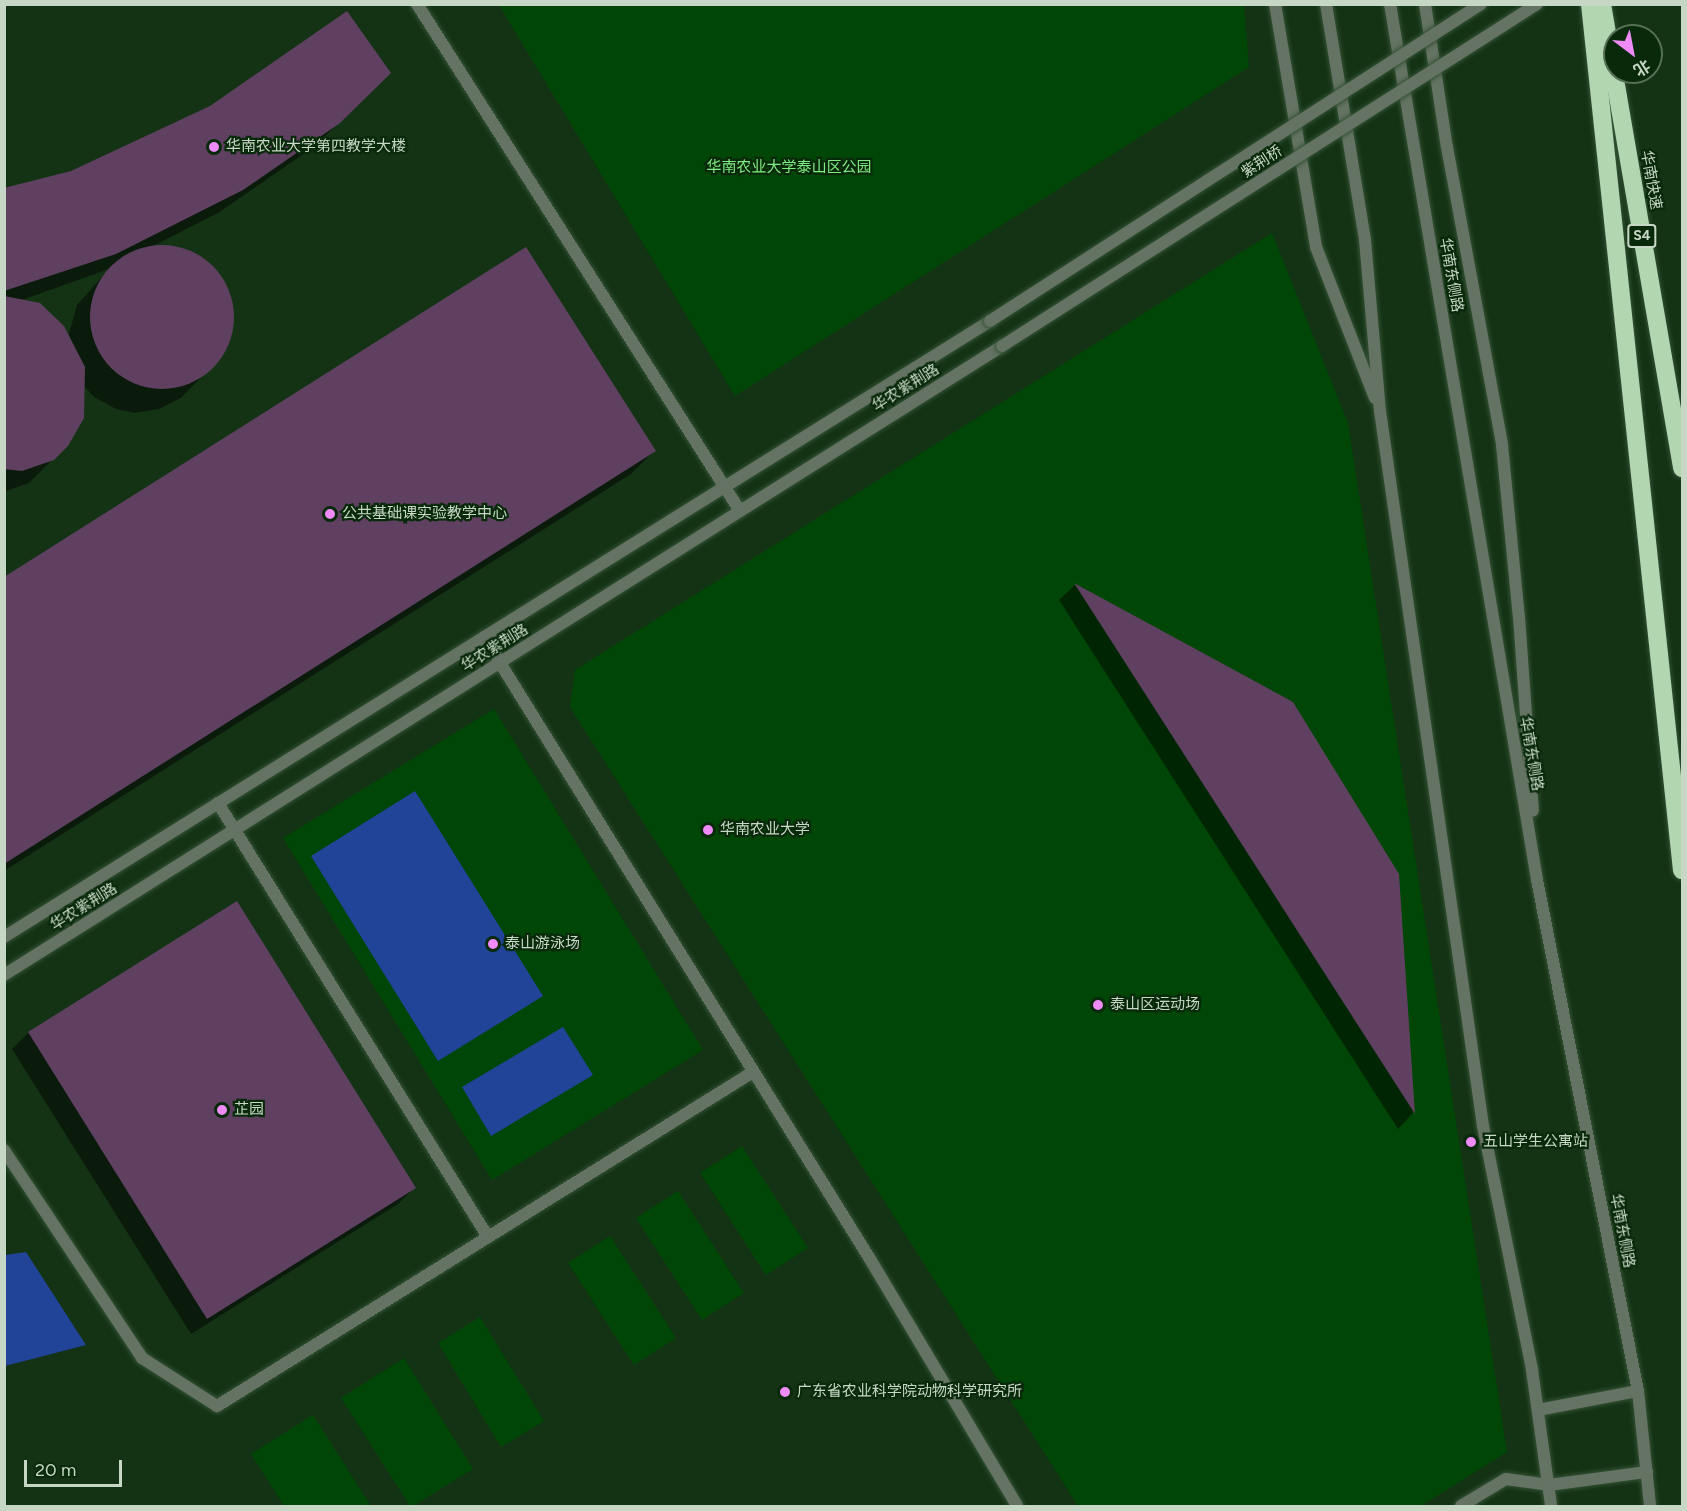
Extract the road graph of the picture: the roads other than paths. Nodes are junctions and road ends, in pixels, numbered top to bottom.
1 (417, 4) edge
2 (1275, 4) edge
3 (1326, 4) edge
4 (1390, 4) edge
5 (1425, 4) edge
6 (1481, 4) edge
7 (1537, 4) edge
8 (1590, 4) edge
9 (1602, 4) edge
10 (990, 321) joint
11 (1002, 346) joint
12 (1380, 411) junction
13 (1683, 468) edge
14 (725, 487) junction
15 (740, 511) junction
16 (484, 637) junction
17 (500, 663) junction
18 (218, 803) junction
19 (234, 830) junction
20 (1683, 870) edge
21 (1537, 880) junction
22 (4, 937) edge
23 (4, 975) edge
24 (753, 1072) junction
25 (4, 1150) edge
26 (488, 1237) junction
27 (1638, 1391) junction
28 (1538, 1410) junction
29 (1647, 1472) junction
30 (1549, 1485) junction
31 (1017, 1506) edge
32 (1461, 1506) edge
33 (1551, 1506) edge
34 (1650, 1506) edge

1 - 14 street
2 - 12 street
3 - 12 street
4 - 21 street, 华南东侧路
5 - 21 street, bridge
6 - 10 street, 紫荆桥, bridge
7 - 11 street, 紫荆桥, bridge
8 - 20 highway
9 - 13 highway, 华南快速 / S4
10 - 14 street, 华农紫荆路
11 - 15 street, 华农紫荆路
12 - 28 street
14 - 15 street
14 - 16 street, 华农紫荆路
15 - 17 street, 华农紫荆路
16 - 17 street
16 - 18 street, 华农紫荆路
17 - 19 street, 华农紫荆路
17 - 24 street
18 - 19 street
18 - 22 street, 华农紫荆路
19 - 23 street, 华农紫荆路
19 - 26 street
21 - 27 street, 华南东侧路
24 - 26 street
24 - 31 street
25 - 26 street
27 - 28 street
27 - 29 street, 华南东侧路
28 - 30 street
29 - 30 street
29 - 34 street, 华南东侧路
30 - 32 street
30 - 33 street

